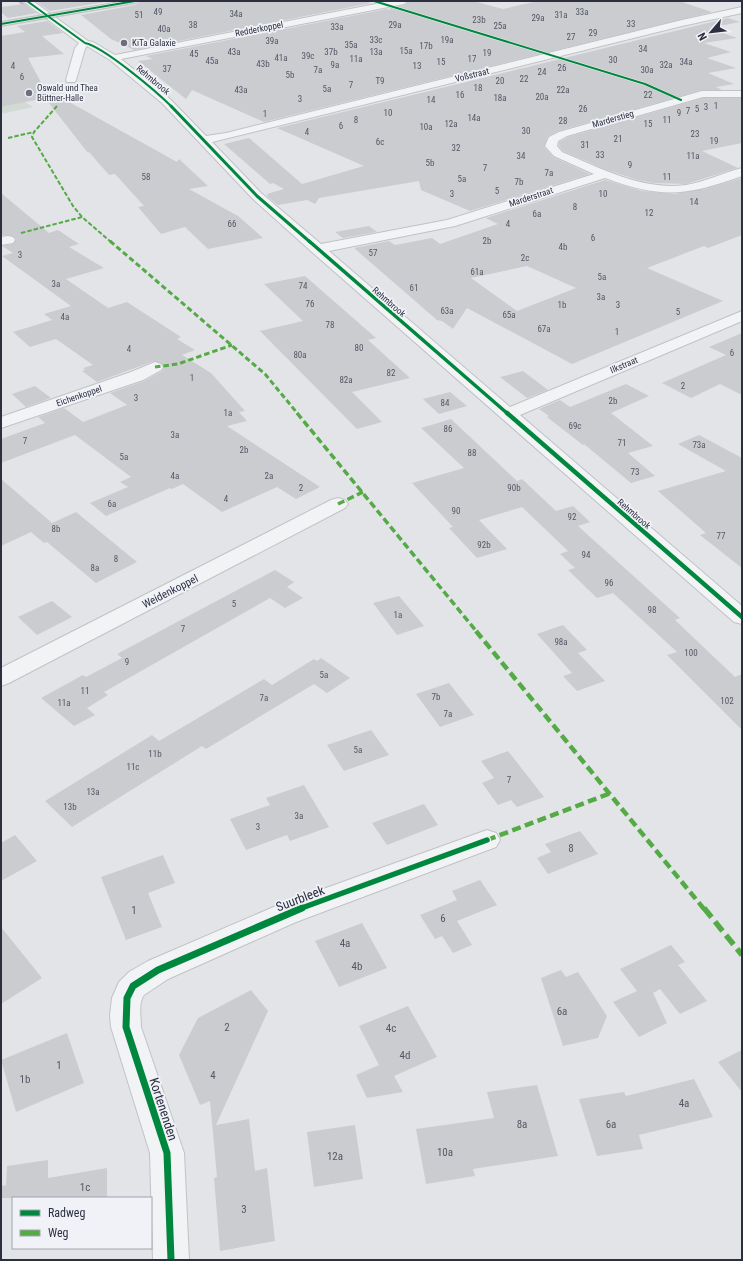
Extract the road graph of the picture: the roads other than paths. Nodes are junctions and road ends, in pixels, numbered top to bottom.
1 (27, 1) edge
2 (135, 1) edge
3 (404, 1) edge
4 (742, 10) edge
5 (48, 16) junction
6 (1, 24) edge
7 (85, 43) junction
8 (113, 58) junction
9 (72, 80) dead end
10 (742, 94) edge
11 (203, 140) junction
12 (742, 172) edge
13 (605, 174) junction
14 (317, 249) junction
15 (742, 316) edge
16 (155, 366) dead end
17 (507, 414) junction
18 (1, 423) edge
19 (338, 504) dead end
20 (742, 617) edge
21 (1, 678) edge
22 (487, 840) dead end
23 (128, 991) joint
24 (171, 1260) edge

1 - 5 street, Rehmbrook
2 - 5 main road
3 - 8 street, Redderkoppel
4 - 11 street, Voßstraat
5 - 6 main road
5 - 7 street, Rehmbrook
7 - 8 street, Rehmbrook
7 - 9 street
8 - 11 street, Rehmbrook
10 - 13 street, Marderstieg
11 - 14 street, Rehmbrook
12 - 13 street
13 - 14 street, Marderstraat
14 - 17 street, Rehmbrook
15 - 17 street, Ilkstraat
16 - 18 street, Eichenkoppel
17 - 20 street, Rehmbrook
19 - 21 street, Weidenkoppel
22 - 23 street, Suurbleek
23 - 24 street, Kortenenden

